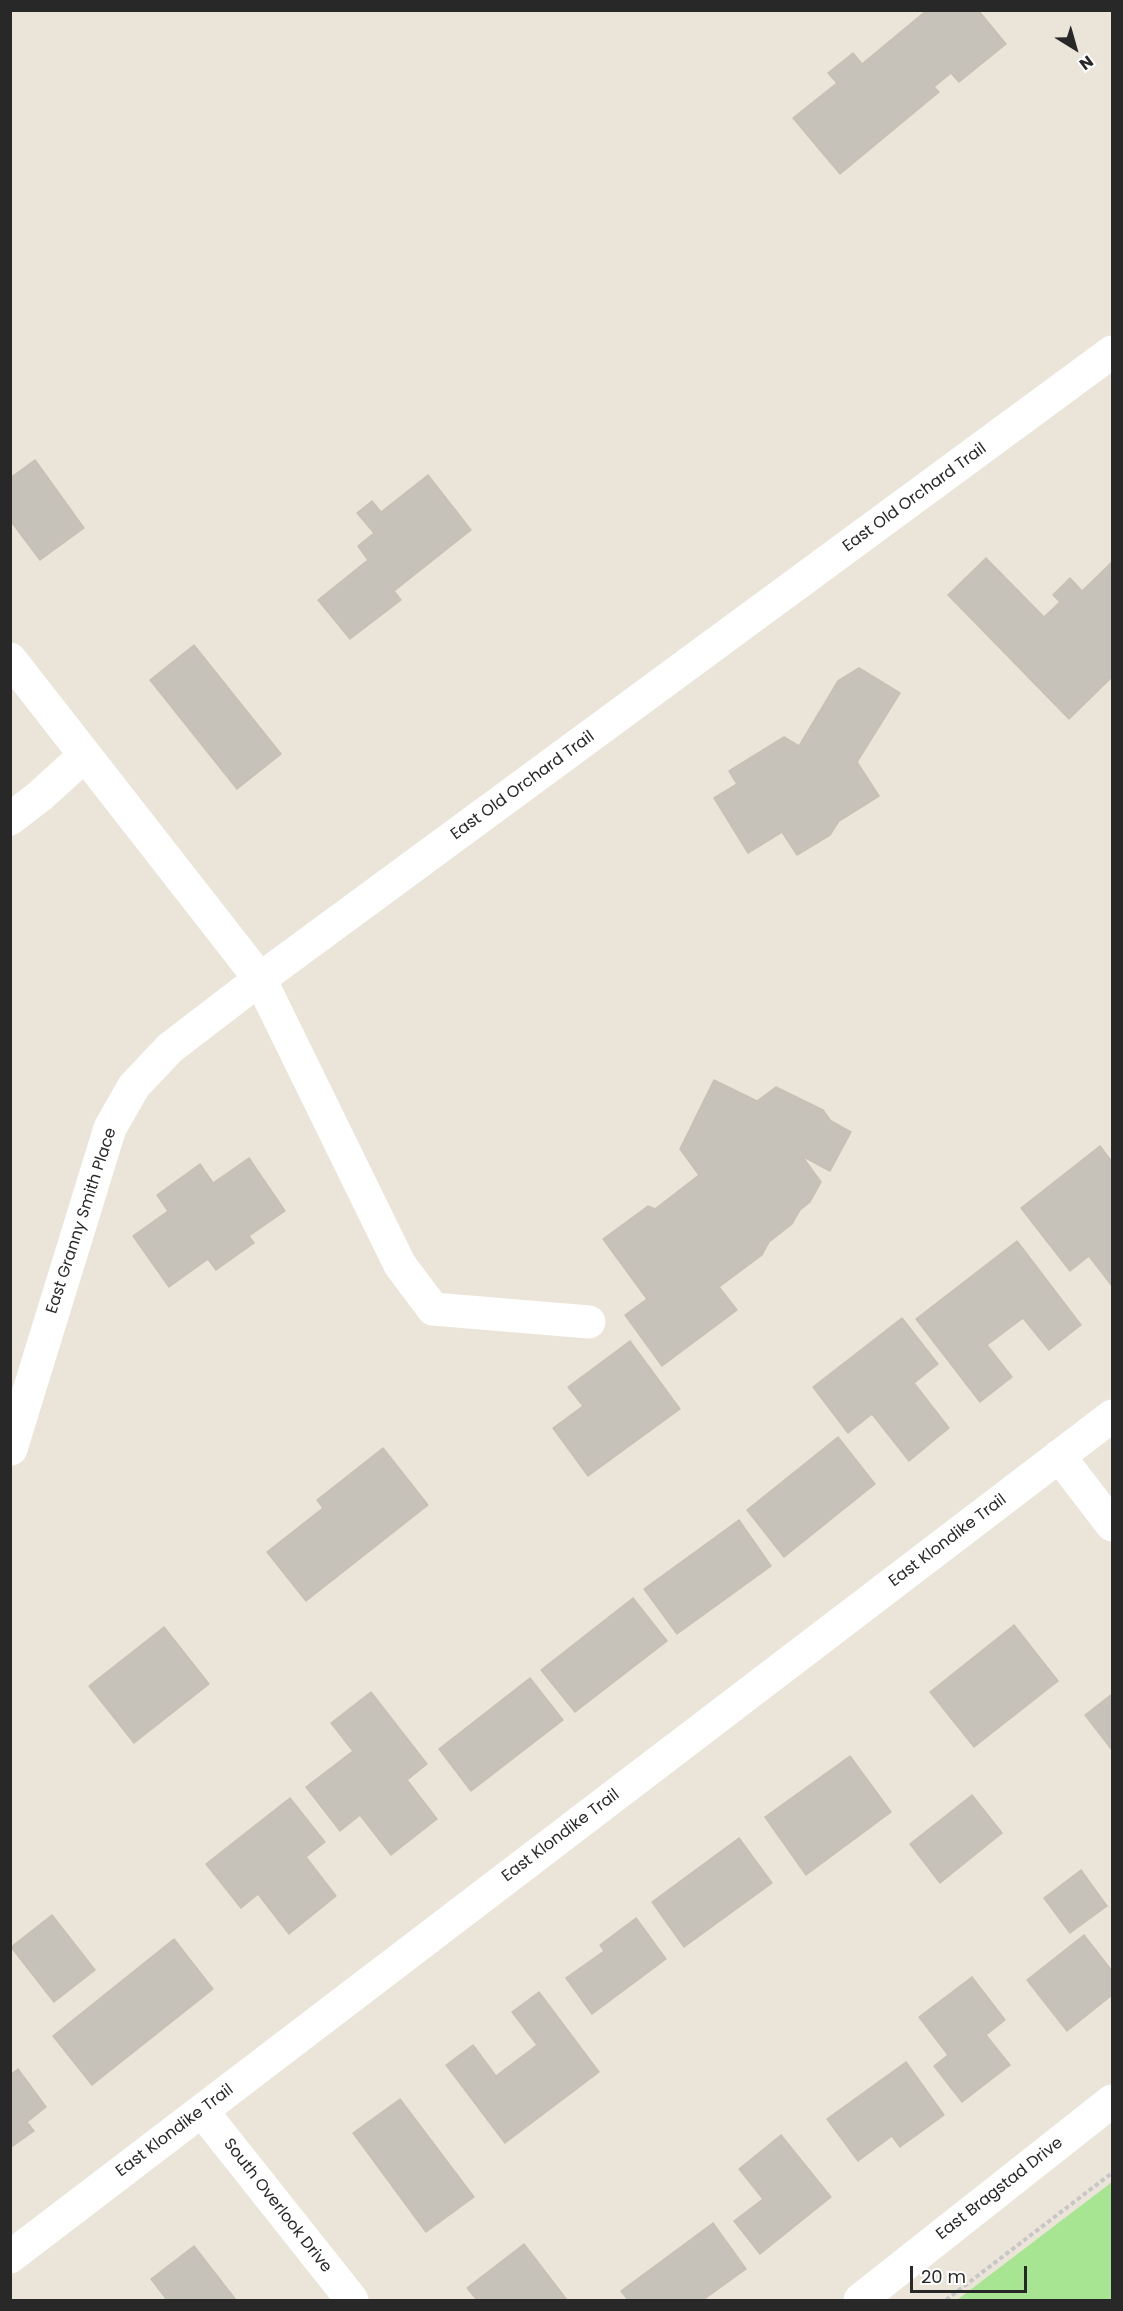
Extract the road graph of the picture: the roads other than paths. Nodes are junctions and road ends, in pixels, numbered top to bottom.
1 (1113, 352) edge
2 (10, 659) edge
3 (85, 754) junction
4 (10, 819) edge
5 (260, 979) junction
6 (590, 1322) dead end
7 (1113, 1416) edge
8 (11, 1449) edge
9 (1059, 1456) junction
10 (1113, 1525) edge
11 (1113, 2101) edge
12 (202, 2110) junction
13 (10, 2257) edge
14 (352, 2301) edge
15 (860, 2301) edge

1 - 5 street, East Old Orchard Trail
2 - 3 street
3 - 4 street
3 - 5 street
5 - 6 street
5 - 8 street, East Granny Smith Place
7 - 9 street, East Klondike Trail
9 - 10 street
9 - 12 street, East Klondike Trail
11 - 15 street, East Bragstad Drive
12 - 13 street, East Klondike Trail
12 - 14 street, South Overlook Drive

